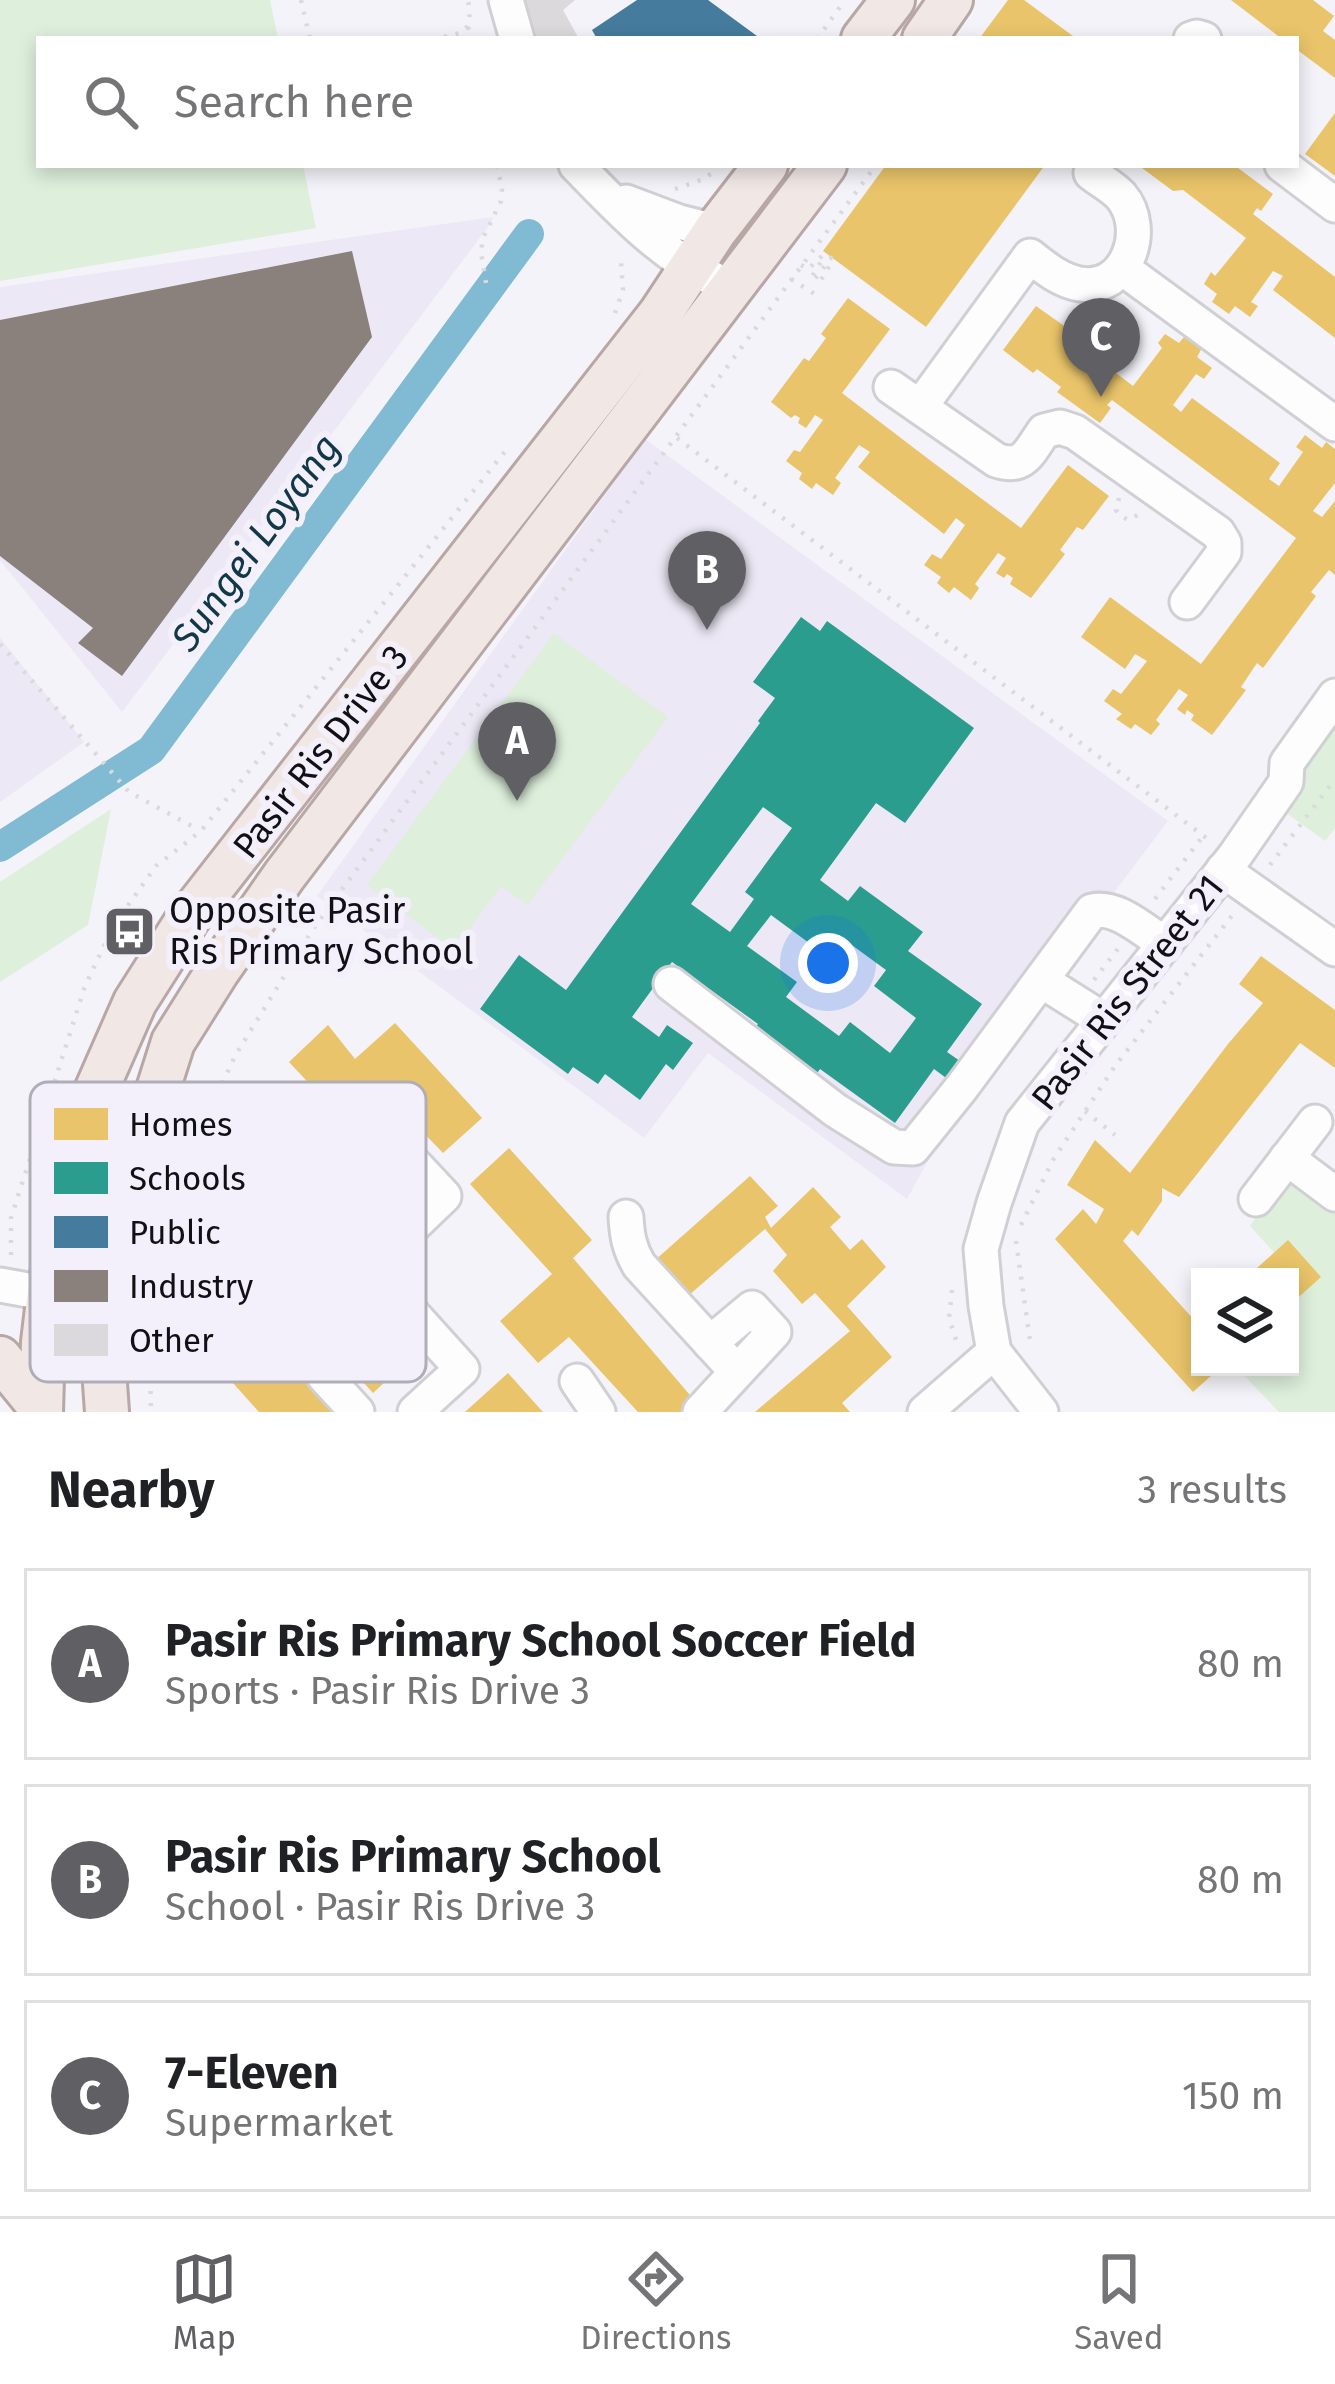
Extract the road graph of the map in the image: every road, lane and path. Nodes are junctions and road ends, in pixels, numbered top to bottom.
1 (302, 0) edge
2 (468, 0) edge
3 (506, 0) edge
4 (845, 0) edge
5 (893, 0) edge
6 (951, 0) edge
7 (468, 27) junction
8 (309, 36) edge
9 (447, 36) edge
10 (470, 36) edge
11 (516, 36) edge
12 (819, 36) edge
13 (865, 36) edge
14 (926, 36) edge
15 (498, 168) edge
16 (579, 168) edge
17 (764, 168) edge
18 (823, 168) edge
19 (874, 168) edge
20 (1094, 168) edge
21 (1286, 168) edge
22 (602, 192) junction
23 (1335, 205) edge
24 (715, 231) junction
25 (802, 265) junction
26 (689, 267) junction
27 (1122, 268) junction
28 (743, 271) junction
29 (790, 279) junction
30 (486, 283) dead end
31 (826, 283) dead end
32 (821, 298) dead end
33 (891, 387) dead end
34 (920, 407) junction
35 (1335, 424) edge
36 (676, 437) junction
37 (1187, 602) dead end
38 (0, 644) edge
39 (1335, 696) edge
40 (1335, 732) edge
41 (1335, 779) edge
42 (1286, 782) junction
43 (201, 831) dead end
44 (1229, 863) junction
45 (1252, 889) junction
46 (1166, 944) junction
47 (1335, 949) edge
48 (1042, 981) junction
49 (671, 984) dead end
50 (1104, 1020) junction
51 (100, 1082) edge
52 (160, 1082) edge
53 (224, 1082) edge
54 (1085, 1111) junction
55 (1315, 1122) dead end
56 (1115, 1135) dead end
57 (1287, 1158) junction
58 (426, 1177) edge
59 (1335, 1194) edge
60 (1256, 1199) dead end
61 (426, 1213) edge
62 (626, 1216) dead end
63 (0, 1285) edge
64 (30, 1289) edge
65 (426, 1329) edge
66 (710, 1343) junction
67 (1031, 1349) dead end
68 (994, 1352) junction
69 (0, 1358) edge
70 (736, 1371) junction
71 (578, 1381) dead end
72 (105, 1382) edge
73 (150, 1382) edge
74 (330, 1382) edge
75 (41, 1410) edge
76 (107, 1412) edge
77 (151, 1412) edge
78 (357, 1412) edge
79 (415, 1412) edge
80 (598, 1412) edge
81 (700, 1412) edge
82 (925, 1412) edge
83 (1041, 1412) edge

1 - 8 path
2 - 7 path
3 - 11 street
4 - 12 path
5 - 13 main road
6 - 14 main road
7 - 9 path
7 - 10 path
15 - 30 path
16 - 22 street
17 - 24 main road, Pasir Ris Drive 3
18 - 28 main road, Pasir Ris Drive 3
19 - 25 path
20 - 27 street
21 - 23 street
22 - 24 street
22 - 26 street
24 - 26 main road, Pasir Ris Drive 3
25 - 29 path
25 - 31 path
26 - 28 street
26 - 51 main road, Pasir Ris Drive 3
27 - 34 street
27 - 35 street
28 - 52 main road, Pasir Ris Drive 3
29 - 32 path
29 - 36 path
33 - 34 street
34 - 37 street
36 - 44 path
36 - 53 path
38 - 43 path
39 - 42 street, Pasir Ris Street 21
40 - 42 street, Pasir Ris Street 21
41 - 45 path
42 - 44 street, Pasir Ris Street 21
44 - 45 street
44 - 46 street, Pasir Ris Street 21
45 - 47 street
45 - 54 path
46 - 48 street
46 - 50 street, Pasir Ris Street 21
48 - 49 street
48 - 50 street
50 - 68 street, Pasir Ris Street 21
54 - 56 path
54 - 67 path
55 - 57 street
57 - 59 street
57 - 60 street
58 - 61 street
62 - 66 street
63 - 64 street
65 - 79 street
66 - 70 street
66 - 70 street
68 - 82 street
68 - 83 street, Pasir Ris Street 21
69 - 75 main road
70 - 81 street
71 - 80 street
72 - 76 main road, Pasir Ris Drive 3
73 - 77 path
74 - 78 street

